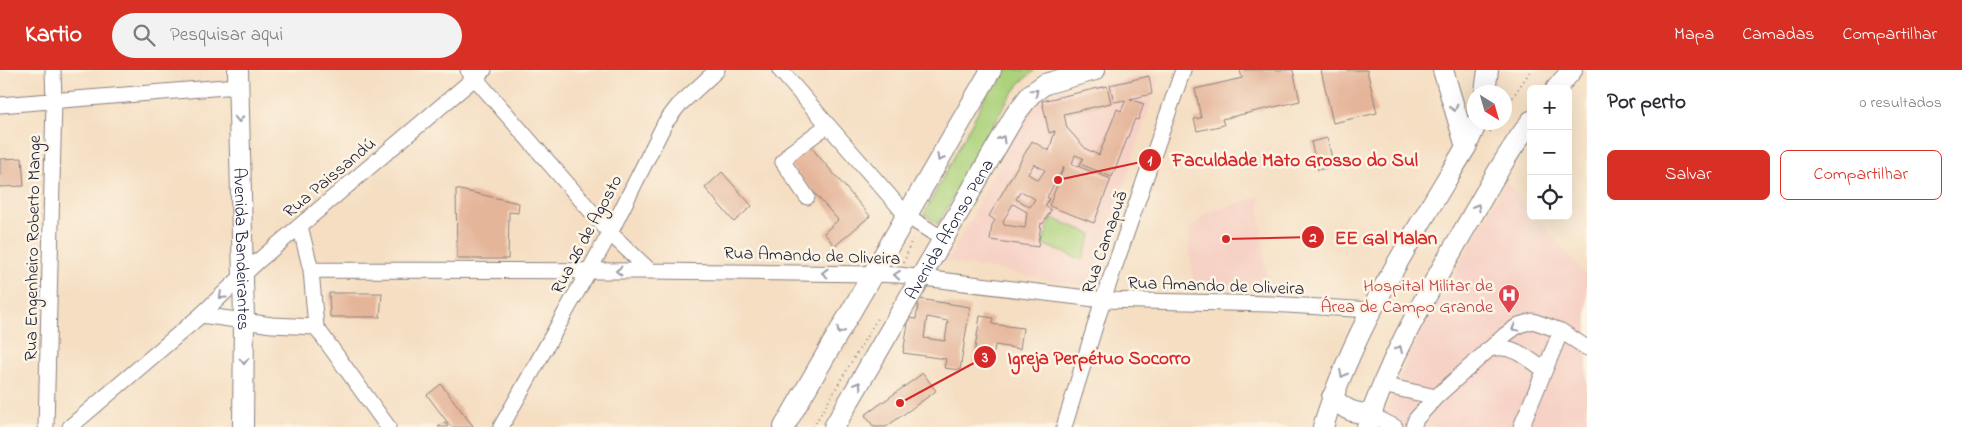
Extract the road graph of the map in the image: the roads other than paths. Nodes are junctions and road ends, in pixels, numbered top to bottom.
1 (53, 70) edge
2 (717, 70) edge
3 (780, 70) edge
4 (990, 70) edge
5 (1083, 70) edge
6 (1095, 70) edge
7 (1183, 70) edge
8 (1442, 70) edge
9 (1488, 70) edge
10 (1572, 70) edge
11 (476, 73) edge
12 (238, 78) edge
13 (1062, 78) junction
14 (1486, 85) edge
15 (1559, 85) edge
16 (54, 101) junction
17 (0, 105) edge
18 (828, 125) junction
19 (1527, 127) edge
20 (1481, 130) edge
21 (1466, 147) junction
22 (807, 197) dead end
23 (911, 219) junction
24 (300, 226) junction
25 (610, 233) junction
26 (943, 239) junction
27 (311, 270) junction
28 (589, 271) junction
29 (650, 271) junction
30 (873, 274) junction
31 (243, 277) junction
32 (920, 278) junction
33 (1104, 300) junction
34 (1371, 310) junction
35 (201, 315) junction
36 (244, 320) junction
37 (316, 328) junction
38 (1561, 331) junction
39 (1587, 348) edge
40 (1488, 350) junction
41 (1544, 370) junction
42 (1382, 385) junction
43 (1332, 396) junction
44 (1436, 397) junction
45 (1369, 421) edge
46 (46, 427) edge
47 (70, 427) edge
48 (243, 427) edge
49 (388, 427) edge
50 (501, 427) edge
51 (784, 427) edge
52 (834, 427) edge
53 (1064, 427) edge
54 (1323, 427) edge
55 (1394, 427) edge
56 (1413, 427) edge
57 (1521, 427) edge

1 - 16 street, Rua Engenheiro Roberto Mange
2 - 25 street, Rua 26 de Agosto
3 - 18 street
4 -> 23 main road
5 - 13 main road
6 - 13 main road, Avenida Afonso Pena
7 - 33 street, Rua Camapuã
8 -> 21 main road
9 - 14 main road
10 - 15 main road
11 - 24 street, Rua Paissandú
11 - 25 street
12 - 16 street
12 -> 31 main road, Avenida Bandeirantes
26 -> 13 main road, Avenida Afonso Pena
16 - 17 street
16 - 46 street, Rua Engenheiro Roberto Mange
18 - 22 street
18 - 23 street
42 -> 19 main road
20 - 21 main road
21 - 34 main road
23 - 26 street
23 - 30 main road
24 - 27 street
24 - 31 street, Rua Paissandú
25 - 28 street, Rua 26 de Agosto
25 - 29 street
26 - 32 main road, Avenida Afonso Pena
27 - 28 street, Rua Amando de Oliveira
27 - 37 street
29 -> 28 street, Rua Amando de Oliveira
28 - 50 street, Rua 26 de Agosto
30 -> 29 street, Rua Amando de Oliveira
32 -> 30 street, Rua Amando de Oliveira
30 -> 51 main road
31 -> 35 street, Rua Paissandú
31 - 36 main road, Avenida Bandeirantes
32 - 33 street, Rua Amando de Oliveira
52 -> 32 main road, Avenida Afonso Pena
33 - 34 street, Rua Amando de Oliveira
33 - 53 street, Rua Camapuã
34 -> 43 main road
35 - 36 street
35 - 47 street, Rua Paissandú
36 - 37 street
36 -> 48 main road, Avenida Bandeirantes
37 - 49 street
38 - 39 street
38 -> 40 street
38 - 41 street
40 - 41 street
40 - 44 street
41 - 57 street
42 - 44 street
42 - 45 main road
43 - 45 main road
43 - 54 main road
44 - 56 street
45 - 55 street

